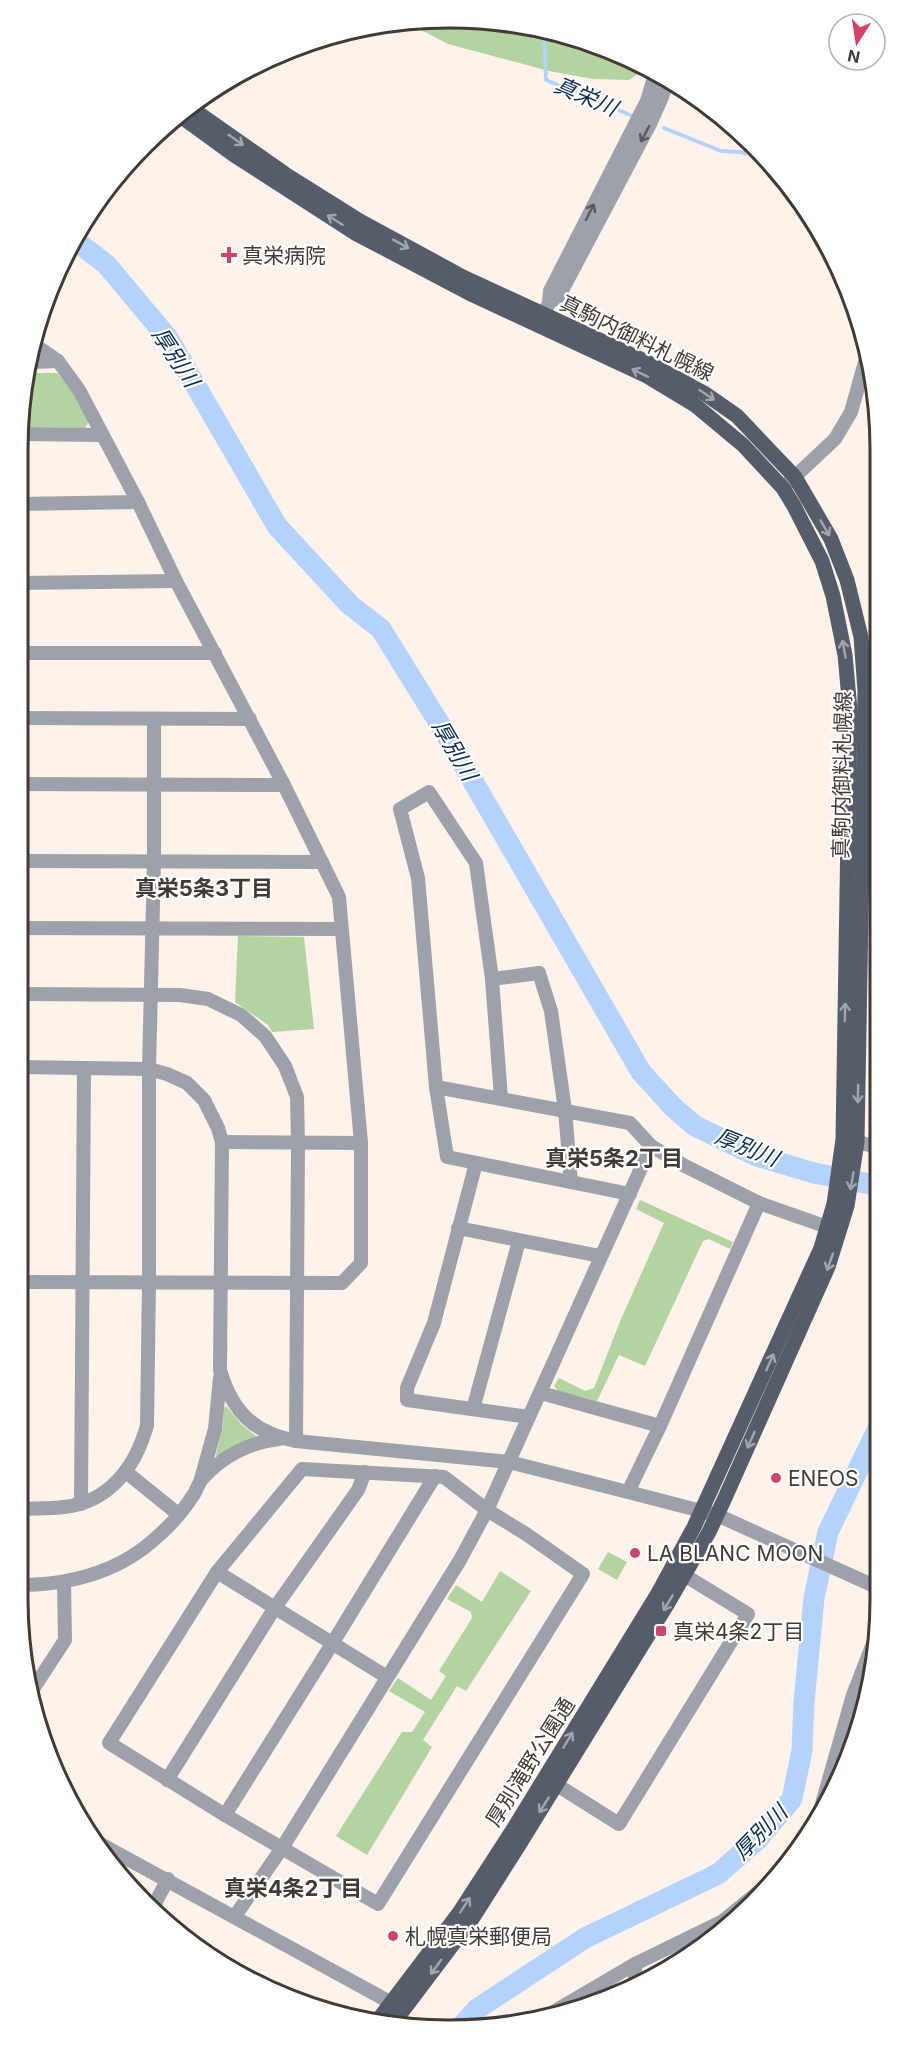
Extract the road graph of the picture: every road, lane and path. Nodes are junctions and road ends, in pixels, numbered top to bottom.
1 (653, 81) edge
2 (665, 88) edge
3 (197, 112) edge
4 (187, 120) edge
5 (544, 314) junction
6 (41, 349) edge
7 (58, 361) junction
8 (38, 362) edge
9 (863, 371) edge
10 (29, 434) edge
11 (101, 435) junction
12 (795, 477) junction
13 (783, 488) junction
14 (138, 502) junction
15 (28, 504) edge
16 (176, 581) junction
17 (28, 583) edge
18 (28, 653) edge
19 (215, 653) junction
20 (28, 718) edge
21 (154, 719) junction
22 (250, 719) junction
23 (28, 784) edge
24 (153, 785) junction
25 (284, 785) junction
26 (28, 861) edge
27 (154, 861) junction
28 (322, 862) junction
29 (855, 863) junction
30 (870, 863) edge
31 (28, 928) edge
32 (153, 929) junction
33 (340, 929) junction
34 (492, 979) junction
35 (28, 994) edge
36 (152, 994) junction
37 (28, 1067) edge
38 (84, 1068) junction
39 (149, 1069) junction
40 (436, 1087) junction
41 (501, 1098) junction
42 (565, 1110) junction
43 (222, 1142) junction
44 (298, 1142) junction
45 (361, 1143) junction
46 (651, 1146) junction
47 (850, 1148) junction
48 (870, 1148) edge
49 (476, 1163) junction
50 (571, 1182) junction
51 (630, 1194) junction
52 (759, 1203) junction
53 (459, 1228) junction
54 (834, 1229) junction
55 (519, 1241) junction
56 (600, 1256) junction
57 (82, 1281) junction
58 (28, 1282) edge
59 (149, 1282) junction
60 (297, 1283) junction
61 (221, 1284) junction
62 (220, 1370) junction
63 (541, 1393) junction
64 (473, 1409) junction
65 (529, 1417) junction
66 (660, 1426) junction
67 (288, 1440) junction
68 (509, 1462) junction
69 (126, 1472) junction
70 (365, 1472) junction
71 (435, 1476) junction
72 (201, 1479) junction
73 (628, 1491) junction
74 (81, 1504) junction
75 (28, 1509) edge
76 (488, 1510) junction
77 (710, 1513) junction
78 (178, 1514) junction
79 (217, 1572) junction
80 (684, 1575) junction
81 (64, 1583) junction
82 (870, 1584) edge
83 (28, 1585) edge
84 (274, 1609) junction
85 (332, 1644) junction
86 (865, 1663) edge
87 (387, 1677) junction
88 (37, 1683) edge
89 (167, 1780) junction
90 (556, 1785) junction
91 (827, 1785) edge
92 (225, 1815) junction
93 (282, 1848) junction
94 (110, 1849) edge
95 (168, 1880) junction
96 (156, 1901) edge
97 (235, 1916) junction
98 (719, 1923) edge
99 (635, 1964) junction
100 (635, 1977) edge
101 (570, 2002) edge
102 (398, 2006) junction
103 (386, 2015) edge
104 (395, 2017) edge

5 -> 1 street
2 -> 5 street
3 -> 5 main road, 真駒内御料札幌線
5 -> 4 main road, 真駒内御料札幌線
5 -> 12 main road, 真駒内御料札幌線
13 -> 5 main road, 真駒内御料札幌線
6 - 7 street
7 - 8 street
7 - 11 street
9 - 12 street
10 - 11 street
11 - 14 street
12 - 13 street
12 -> 29 main road, 真駒内御料札幌線
29 -> 13 main road, 真駒内御料札幌線
14 - 15 street
14 - 16 street
16 - 17 street
16 - 19 street
18 - 19 street
19 - 22 street
20 - 21 street
21 - 22 street
21 - 24 street
22 - 25 street
23 - 24 street
24 - 25 street
24 - 27 street
25 - 28 street
26 - 27 street
27 - 28 street
27 - 32 street
28 - 33 street
29 - 30 street
29 - 47 main road, 真駒内御料札幌線
31 - 32 street
32 - 33 street
32 - 36 street
33 - 45 street
34 - 40 street
34 - 41 street
34 - 42 street
35 - 36 street
36 - 39 street
36 - 44 street
37 - 38 street
38 - 39 street
38 - 57 street
39 - 43 street
39 - 59 street
40 - 41 street
40 - 49 street
41 - 42 street
42 - 46 street
42 - 50 street
43 - 44 street
43 - 61 street
44 - 45 street
44 - 60 street
45 - 60 street
46 - 51 street
46 - 52 street
47 - 48 street
47 - 54 main road, 真駒内御料札幌線
49 - 50 street
49 - 53 street
50 - 51 street
51 - 56 street
52 - 54 street
52 - 66 street
53 - 55 street
53 - 64 street
54 - 77 main road, 真駒内御料札幌線
55 - 56 street
55 - 64 street
56 - 63 street
57 - 58 street
57 - 59 street
57 - 74 street
59 - 61 street
59 - 69 street
60 - 61 street
60 - 67 street
61 - 62 street
62 - 67 street
62 - 72 street
63 - 65 street
63 - 66 street
64 - 65 street
65 - 68 street
66 - 73 street
67 - 68 street
67 - 72 street
68 - 73 street
68 - 76 street
69 - 74 street
69 - 78 street
70 - 71 street
70 - 79 street
70 - 84 street
71 - 76 street
71 - 85 street
72 - 78 street
73 - 77 street
74 - 75 street
76 - 87 street
76 - 93 street
77 - 80 main road, 厚別滝野公園通
77 - 82 street
102 -> 77 main road, 厚別滝野公園通
78 - 81 street
79 - 84 street
79 - 89 street
80 -> 90 main road, 厚別滝野公園通
80 - 90 street
81 - 83 street
81 - 88 street
84 - 85 street
84 - 89 street
85 - 87 street
85 - 92 street
86 - 91 street
87 - 93 street
89 - 92 street
90 -> 102 main road, 厚別滝野公園通
92 - 93 street
93 - 97 street
94 - 95 street
95 - 96 street
95 - 97 street
97 - 102 street
98 - 99 street
99 - 100 street
99 - 101 street
102 - 103 main road, 厚別滝野公園通
102 - 104 main road, 厚別滝野公園通

